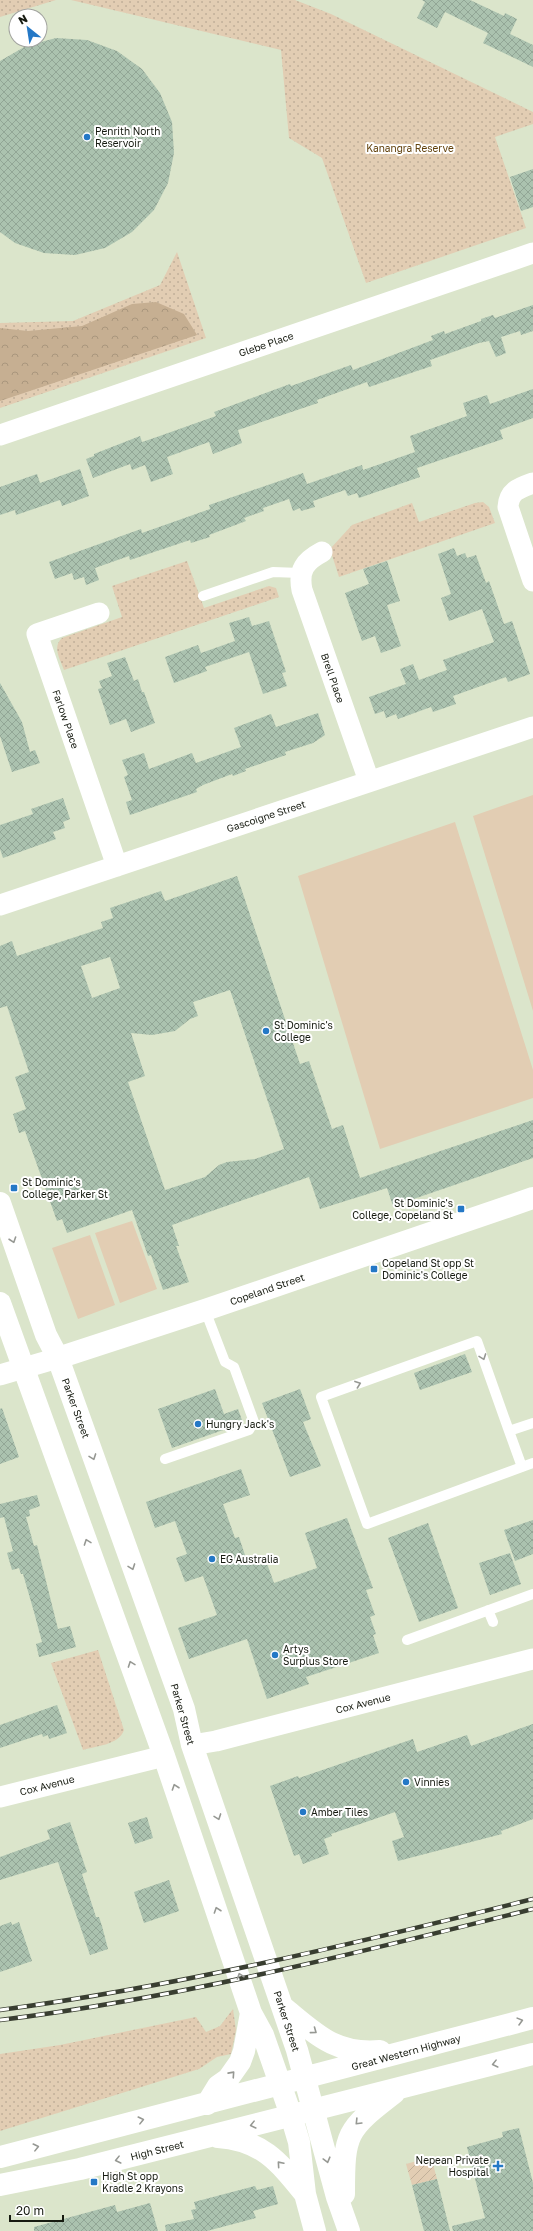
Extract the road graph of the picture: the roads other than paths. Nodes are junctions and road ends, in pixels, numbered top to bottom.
1 (533, 253) edge
2 (0, 435) edge
3 (533, 483) edge
4 (322, 552) dead end
5 (300, 573) junction
6 (533, 581) edge
7 (203, 596) dead end
8 (99, 613) dead end
9 (533, 727) edge
10 (369, 781) junction
11 (117, 866) junction
12 (0, 905) edge
13 (533, 1198) edge
14 (0, 1203) edge
15 (0, 1303) edge
16 (206, 1310) junction
17 (58, 1358) junction
18 (23, 1368) junction
19 (0, 1375) edge
20 (533, 1423) edge
21 (509, 1431) junction
22 (165, 1460) dead end
23 (533, 1463) edge
24 (522, 1467) junction
25 (533, 1594) edge
26 (488, 1610) junction
27 (493, 1622) dead end
28 (407, 1640) dead end
29 (533, 1659) edge
30 (192, 1744) junction
31 (164, 1756) junction
32 (0, 1797) edge
33 (281, 2002) junction
34 (250, 2009) junction
35 (533, 2018) edge
36 (428, 2046) junction
37 (533, 2054) edge
38 (305, 2078) junction
39 (280, 2085) junction
40 (399, 2088) junction
41 (207, 2104) junction
42 (313, 2109) junction
43 (291, 2115) junction
44 (210, 2136) junction
45 (0, 2157) edge
46 (0, 2185) edge
47 (305, 2194) junction
48 (347, 2222) edge
49 (315, 2231) edge

1 - 2 street, Glebe Place
3 - 6 street
4 - 5 street
5 - 7 lane
5 - 10 street, Brell Place
8 - 11 street, Farlow Place
9 - 10 street, Gascoigne Street
10 - 11 street, Gascoigne Street
11 - 12 street, Gascoigne Street
13 - 16 main road, Copeland Street
14 -> 17 main road, Parker Street
15 - 18 main road
16 - 17 main road, Copeland Street
16 - 22 lane
17 - 18 street, Copeland Street
17 -> 30 main road, Parker Street
18 - 19 street, Copeland Street
31 -> 18 main road
20 - 21 lane
21 - 24 lane
24 -> 21 lane
23 - 24 lane
25 - 26 lane
26 - 27 lane
26 - 28 lane
29 - 30 street, Cox Avenue
30 -> 33 main road, Parker Street
31 - 32 street, Cox Avenue
34 -> 31 main road
33 -> 36 main road
33 - 38 main road, Parker Street
34 - 39 main road
41 -> 34 main road
36 -> 35 main road, Great Western Highway
36 - 38 main road, Great Western Highway
37 -> 40 main road
38 - 39 main road, Great Western Highway
38 - 42 main road, Parker Street
39 - 41 main road
39 - 43 main road
40 - 42 main road
40 -> 48 main road
45 -> 41 main road
42 - 43 main road, High Street
42 -> 48 main road, Parker Street
43 -> 44 main road, High Street
43 - 47 main road
44 -> 46 main road, High Street
47 -> 44 main road
47 - 49 main road

